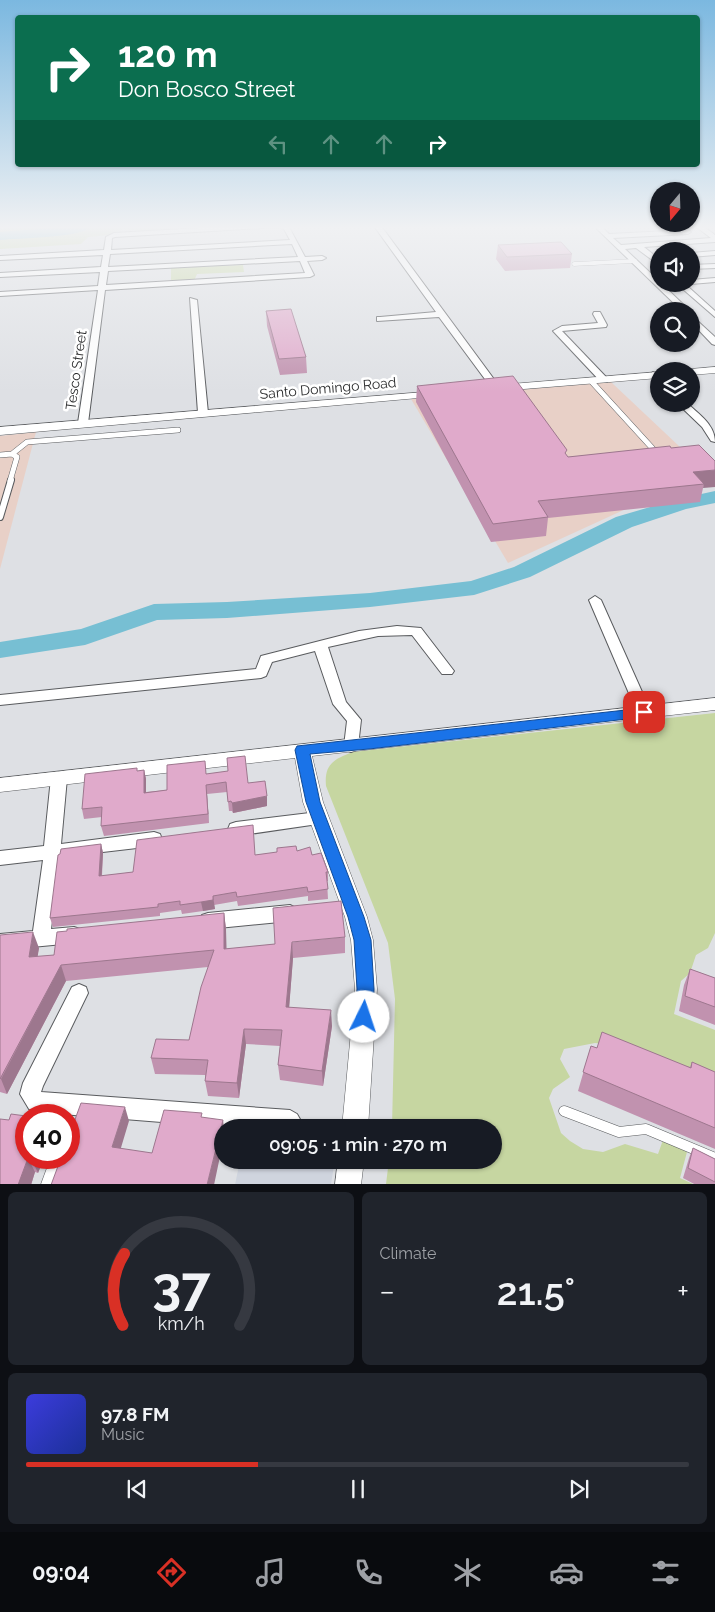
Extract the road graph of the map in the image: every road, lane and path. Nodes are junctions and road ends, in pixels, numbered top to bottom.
1 (102, 281) edge
2 (217, 281) edge
3 (417, 281) edge
4 (101, 288) junction
5 (667, 292) edge
6 (693, 292) edge
7 (0, 294) edge
8 (193, 300) dead end
9 (677, 302) edge
10 (704, 304) junction
11 (715, 304) edge
12 (441, 314) junction
13 (597, 314) dead end
14 (715, 315) edge
15 (380, 318) dead end
16 (700, 326) edge
17 (715, 342) edge
18 (715, 370) edge
19 (700, 371) edge
20 (650, 377) edge
21 (604, 380) junction
22 (591, 381) junction
23 (491, 388) joint
24 (447, 393) edge
25 (692, 412) edge
26 (203, 413) junction
27 (83, 423) junction
28 (178, 430) dead end
29 (0, 431) edge
30 (715, 439) edge
31 (12, 454) junction
32 (0, 455) edge
33 (653, 458) edge
34 (0, 517) edge
35 (594, 600) dead end
36 (320, 644) junction
37 (447, 671) dead end
38 (0, 700) edge
39 (715, 704) edge
40 (644, 712) junction
41 (351, 746) junction
42 (302, 750) junction
43 (59, 778) junction
44 (0, 785) edge
45 (318, 818) junction
46 (217, 831) edge
47 (168, 837) edge
48 (52, 851) junction
49 (0, 858) edge
50 (303, 912) edge
51 (186, 924) edge
52 (89, 933) edge
53 (40, 938) junction
54 (0, 942) edge
55 (79, 993) dead end
56 (564, 1111) dead end
57 (266, 1119) edge
58 (349, 1119) edge
59 (715, 1158) edge
60 (52, 1169) edge
61 (350, 1169) edge
62 (46, 1184) edge
63 (348, 1184) edge

1 - 4 street, Tesco Street
2 - 4 street
3 - 12 street
4 - 7 street
4 - 27 street, Tesco Street
5 - 9 street
6 - 10 street
8 - 26 street
10 - 11 street
10 - 14 street
12 - 15 street
12 - 23 street
13 - 21 street
16 - 17 street
18 - 19 street
20 - 21 street
21 - 22 street
22 - 23 street
22 - 33 lane
24 - 26 street, Santo Domingo Road
25 - 30 street
26 - 27 street, Santo Domingo Road
27 - 29 street, Santo Domingo Road
28 - 31 lane
31 - 32 lane
31 - 34 lane
35 - 40 street
36 - 37 street
36 - 38 street
36 - 41 street
39 - 40 street
40 - 41 street
41 - 42 street
42 - 43 street
42 - 45 street
43 - 44 street
43 - 48 street
45 - 46 street
45 - 58 street
47 - 48 street
48 - 49 street
48 - 53 street
50 - 51 street
52 - 53 street
53 - 54 street
55 - 57 street
56 - 59 lane
60 - 62 lane
61 - 63 street

